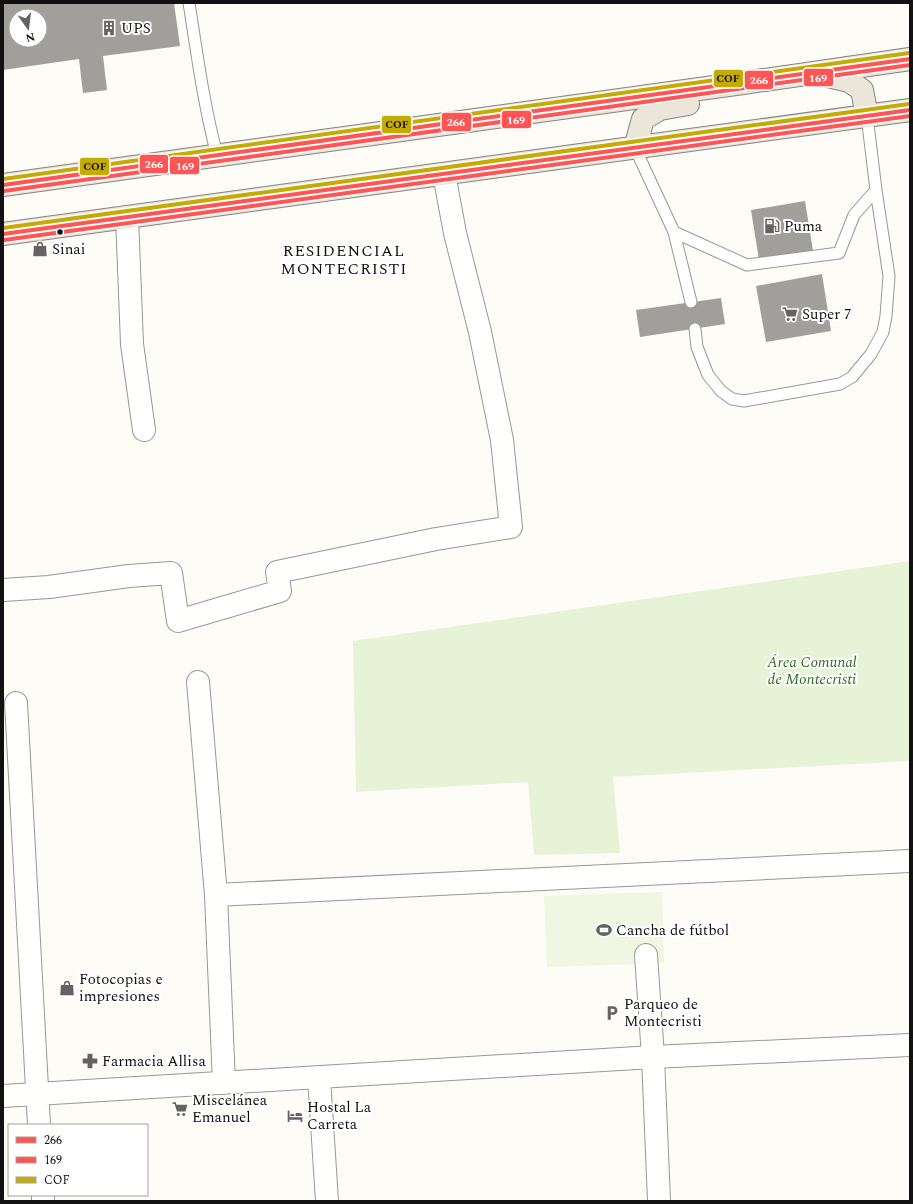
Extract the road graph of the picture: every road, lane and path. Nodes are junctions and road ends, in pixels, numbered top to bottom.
1 (189, 3) edge
2 (910, 59) edge
3 (813, 73) junction
4 (743, 83) junction
5 (910, 110) edge
6 (867, 116) junction
7 (635, 148) junction
8 (217, 156) junction
9 (444, 174) junction
10 (62, 177) junction
11 (3, 185) edge
12 (876, 190) junction
13 (3, 197) edge
14 (127, 217) junction
15 (674, 232) junction
16 (3, 234) edge
17 (691, 302) dead end
18 (696, 328) dead end
19 (144, 430) dead end
20 (3, 590) edge
21 (198, 682) dead end
22 (16, 703) dead end
23 (910, 861) edge
24 (216, 895) junction
25 (646, 956) dead end
26 (910, 1045) edge
27 (653, 1057) junction
28 (319, 1078) junction
29 (224, 1083) junction
30 (37, 1093) junction
31 (3, 1096) edge
32 (39, 1124) edge
33 (328, 1201) edge
34 (660, 1201) edge

1 - 8 lane
2 - 3 highway
3 - 4 highway
3 - 6 highway
4 - 7 highway
4 - 8 highway
5 - 6 highway
6 - 7 highway
6 - 12 lane
7 - 9 highway
7 - 15 lane
8 - 10 highway
9 - 14 highway
9 - 20 street
10 - 11 highway
10 - 13 highway
12 - 15 lane
12 - 18 lane
14 - 16 highway
14 - 19 street
15 - 17 lane
21 - 24 street
22 - 30 street
23 - 24 street
24 - 29 street
25 - 27 street
26 - 27 street
27 - 28 street
27 - 34 street
28 - 29 street
28 - 33 street
29 - 30 street
30 - 31 street
30 - 32 street

